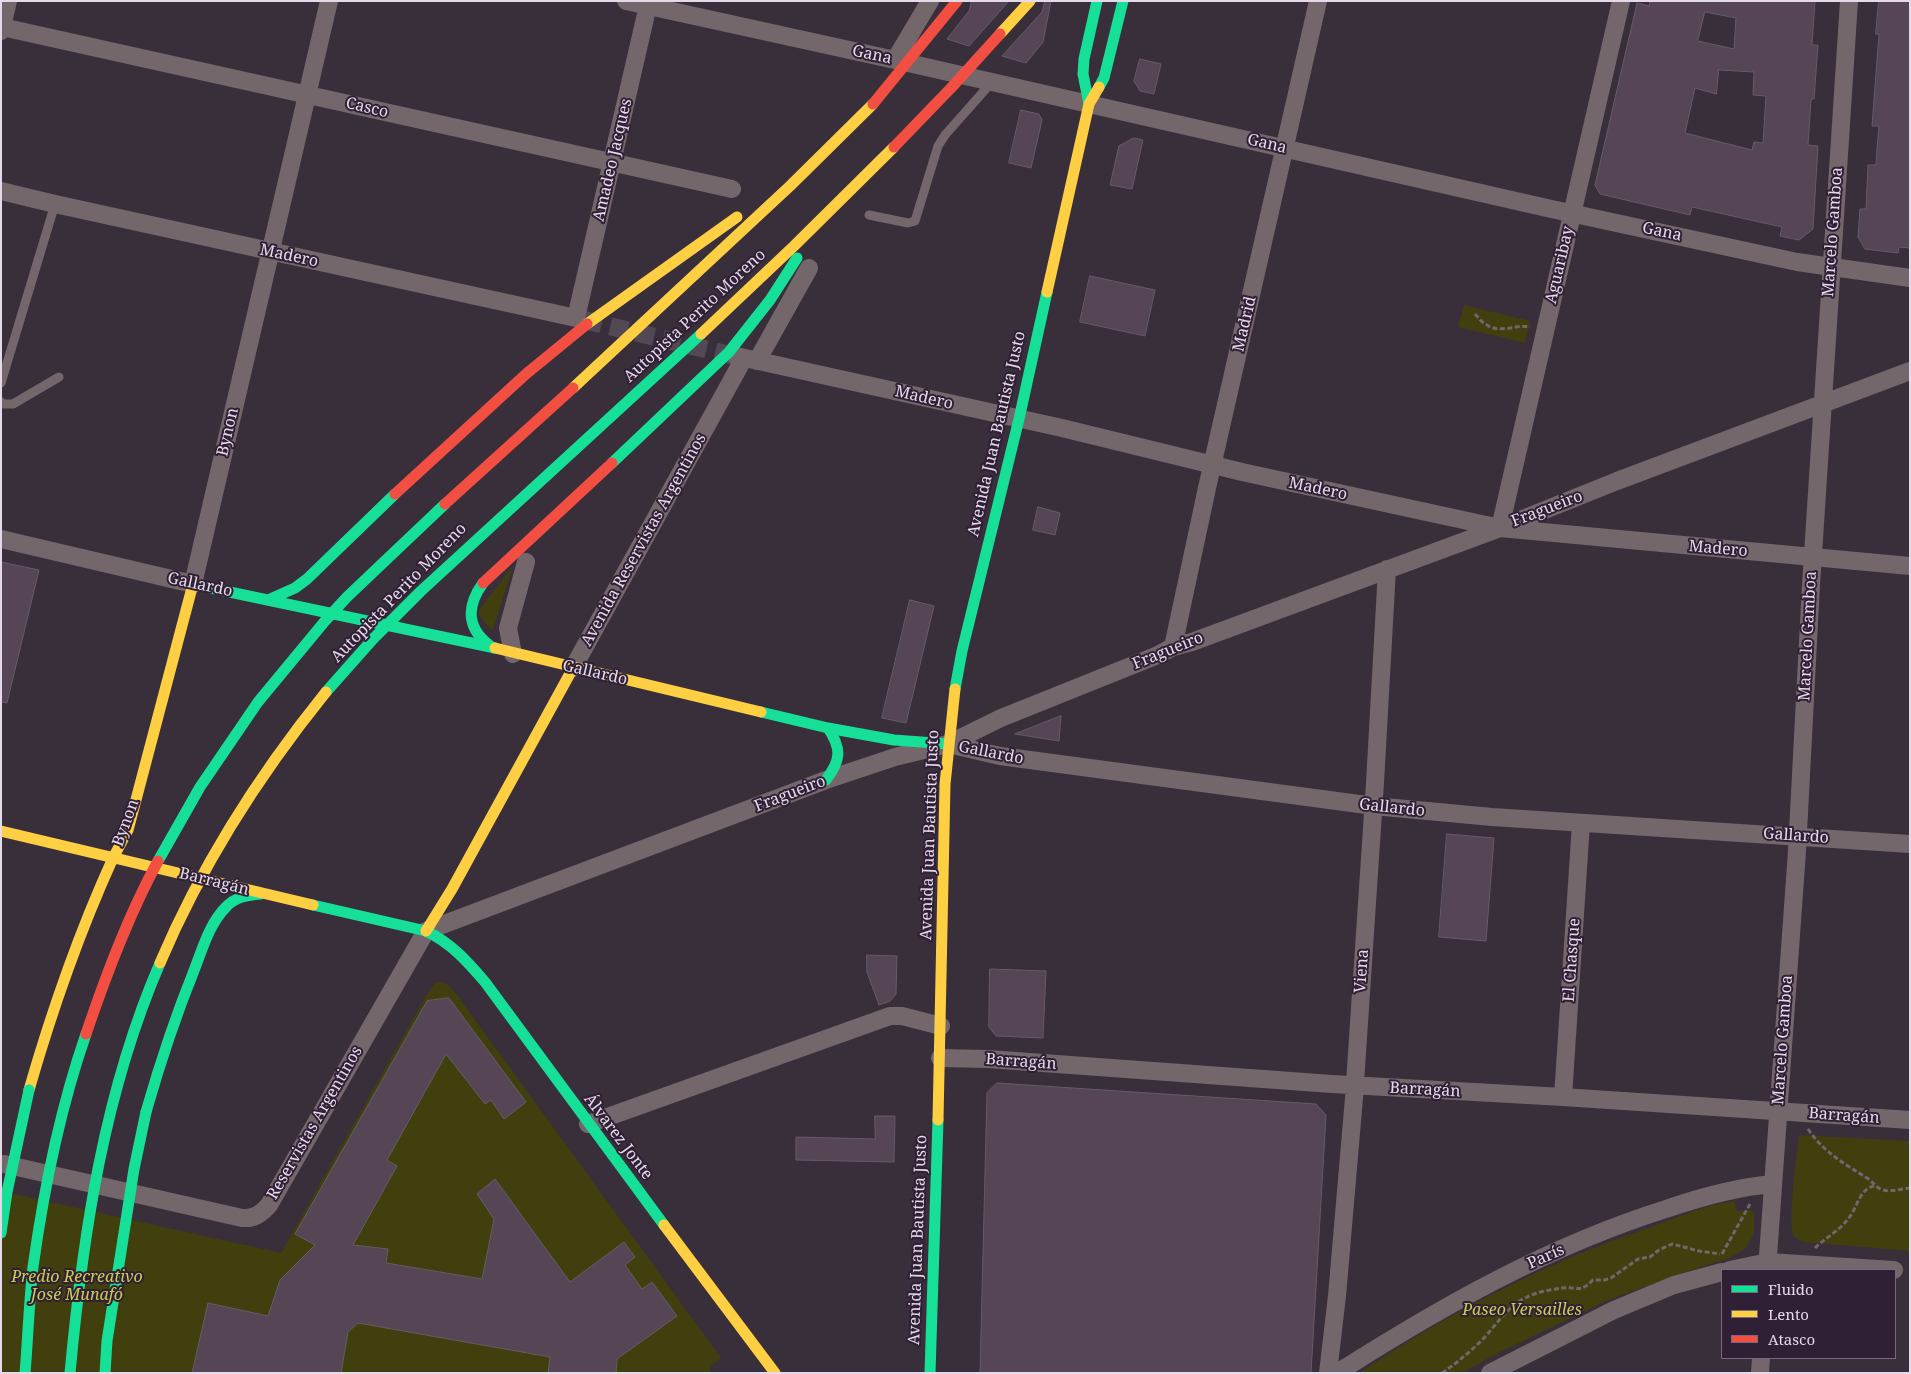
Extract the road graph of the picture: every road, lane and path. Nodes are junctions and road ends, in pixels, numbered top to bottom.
1 (8, 1) edge
2 (329, 1) edge
3 (626, 1) edge
4 (930, 1) edge
5 (958, 1) edge
6 (1024, 1) edge
7 (1030, 1) edge
8 (1097, 1) edge
9 (1123, 1) edge
10 (1318, 1) edge
11 (1621, 1) edge
12 (1848, 1) edge
13 (649, 4) edge
14 (2, 29) edge
15 (1000, 34) junction
16 (895, 60) junction
17 (992, 82) junction
18 (307, 94) junction
19 (1089, 104) junction
20 (1285, 148) junction
21 (612, 163) junction
22 (812, 165) junction
23 (732, 190) dead end
24 (1, 191) edge
25 (55, 204) junction
26 (1572, 213) junction
27 (869, 216) dead end
28 (812, 230) junction
29 (270, 252) junction
30 (1831, 267) junction
31 (809, 268) dead end
32 (1910, 278) edge
33 (1475, 314) dead end
34 (576, 318) joint
35 (1545, 330) junction
36 (746, 358) junction
37 (1910, 371) edge
38 (59, 377) dead end
39 (1, 383) edge
40 (1, 402) edge
41 (1823, 405) junction
42 (1019, 419) junction
43 (1212, 465) junction
44 (1500, 528) junction
45 (1, 539) edge
46 (1812, 558) junction
47 (526, 562) dead end
48 (1910, 566) edge
49 (1387, 569) junction
50 (193, 584) junction
51 (268, 600) junction
52 (1172, 647) junction
53 (493, 648) junction
54 (513, 654) junction
55 (573, 668) junction
56 (828, 728) junction
57 (948, 744) junction
58 (826, 780) junction
59 (1374, 806) junction
60 (1581, 822) junction
61 (1, 831) edge
62 (1798, 836) junction
63 (1910, 844) edge
64 (113, 858) junction
65 (261, 894) junction
66 (426, 931) junction
67 (941, 1026) junction
68 (940, 1058) junction
69 (1355, 1086) junction
70 (1563, 1097) junction
71 (1778, 1112) junction
72 (1910, 1120) edge
73 (588, 1124) junction
74 (1812, 1135) dead end
75 (1, 1164) edge
76 (1773, 1184) junction
77 (1754, 1185) junction
78 (1875, 1185) junction
79 (1910, 1188) edge
80 (1, 1233) edge
81 (1722, 1254) junction
82 (1800, 1264) junction
83 (1748, 1266) junction
84 (1767, 1266) edge
85 (1734, 1269) edge
86 (1878, 1269) edge
87 (1896, 1270) edge
88 (1910, 1271) edge
89 (1721, 1272) edge
90 (1761, 1359) edge
91 (25, 1373) edge
92 (70, 1373) edge
93 (105, 1373) edge
94 (775, 1373) edge
95 (930, 1373) edge
96 (1328, 1373) edge
97 (1337, 1373) edge
98 (1442, 1373) edge
99 (1490, 1373) edge
100 (1760, 1373) edge

1 - 14 street
2 - 18 street, Bynon
3 - 13 street, Gana
4 - 16 street
5 - 22 main road, Autopista Perito Moreno, bridge
6 - 15 main road, Autopista Perito Moreno
7 - 15 main road
8 - 19 main road, Avenida Juan Bautista Justo
9 - 19 main road, Avenida Juan Bautista Justo
10 - 20 street, Madrid
11 - 26 street, Aguaribay
12 - 30 street, Marcelo Gamboa
13 - 16 street, Gana
13 - 21 street, Amadeo Jacques
14 - 18 street, Casco
15 - 28 main road, Autopista Perito Moreno, bridge
16 - 17 street, Gana
17 - 19 street, Gana
17 - 27 lane
18 - 21 street, Casco
18 - 29 street, Bynon
19 - 20 street, Gana
19 - 42 main road, Avenida Juan Bautista Justo
20 - 26 street, Gana
20 - 43 street, Madrid
21 - 23 street, Casco
21 - 34 street, Amadeo Jacques
22 - 51 main road, bridge
22 - 91 main road, Autopista Perito Moreno, bridge
24 - 25 street, Madero
25 - 29 street, Madero
25 - 39 lane
26 - 30 street, Gana
26 - 35 street, Aguaribay
28 - 53 main road, bridge
28 - 92 main road, Autopista Perito Moreno, bridge
29 - 34 street, Madero
29 - 50 street, Bynon
30 - 32 street, Gana
30 - 41 street, Marcelo Gamboa
31 - 36 street, Avenida Reservistas Argentinos
33 - 35 path
35 - 44 street, Aguaribay
36 - 42 street, Madero
36 - 55 street, Avenida Reservistas Argentinos
37 - 41 street, Fragueiro
38 - 40 lane
41 - 44 street, Fragueiro
41 - 46 street, Marcelo Gamboa
42 - 43 street, Madero
42 - 57 main road, Avenida Juan Bautista Justo
43 - 44 street, Madero
43 - 52 street, Madrid
44 - 46 street, Madero
44 - 49 street, Fragueiro
45 - 50 street, Gallardo
46 - 48 street, Madero
46 - 62 street, Marcelo Gamboa
47 - 54 street
49 - 52 street, Fragueiro
49 - 59 street, Viena
50 - 51 main road, Gallardo
50 - 64 main road, Bynon
51 - 53 main road, Gallardo
52 - 57 street, Fragueiro
53 - 54 main road, Gallardo
54 - 55 main road, Gallardo
55 - 56 main road, Gallardo
55 - 66 main road, Avenida Reservistas Argentinos
56 - 57 main road, Gallardo
56 - 58 main road
57 - 58 street, Fragueiro
57 - 59 street, Gallardo
57 - 67 main road, Avenida Juan Bautista Justo
58 - 66 street, Fragueiro
59 - 60 street, Gallardo
59 - 69 street, Viena
60 - 62 street, Gallardo
60 - 70 street, El Chasque
61 - 64 main road, Barragán
62 - 63 street, Gallardo
62 - 71 street, Marcelo Gamboa
64 - 65 main road, Barragán
64 - 80 main road, Bynon, bridge
65 - 66 main road, Barragán
65 - 93 main road, bridge
66 - 73 main road, Álvarez Jonte
66 - 75 street, Reservistas Argentinos
67 - 68 main road, Avenida Juan Bautista Justo
67 - 73 street
68 - 69 street, Barragán
68 - 95 main road, Avenida Juan Bautista Justo
69 - 70 street, Barragán
69 - 96 street, Viena
70 - 71 street, Barragán
71 - 72 street, Barragán
71 - 76 street, Marcelo Gamboa
73 - 94 main road, Álvarez Jonte
74 - 78 path
76 - 77 street, París
76 - 84 street, Marcelo Gamboa
77 - 81 path
77 - 97 street, París
78 - 79 path
78 - 82 path
81 - 83 path
81 - 98 path
82 - 84 street
82 - 86 street
83 - 84 street
83 - 85 street
87 - 88 street
89 - 99 street
90 - 100 street

